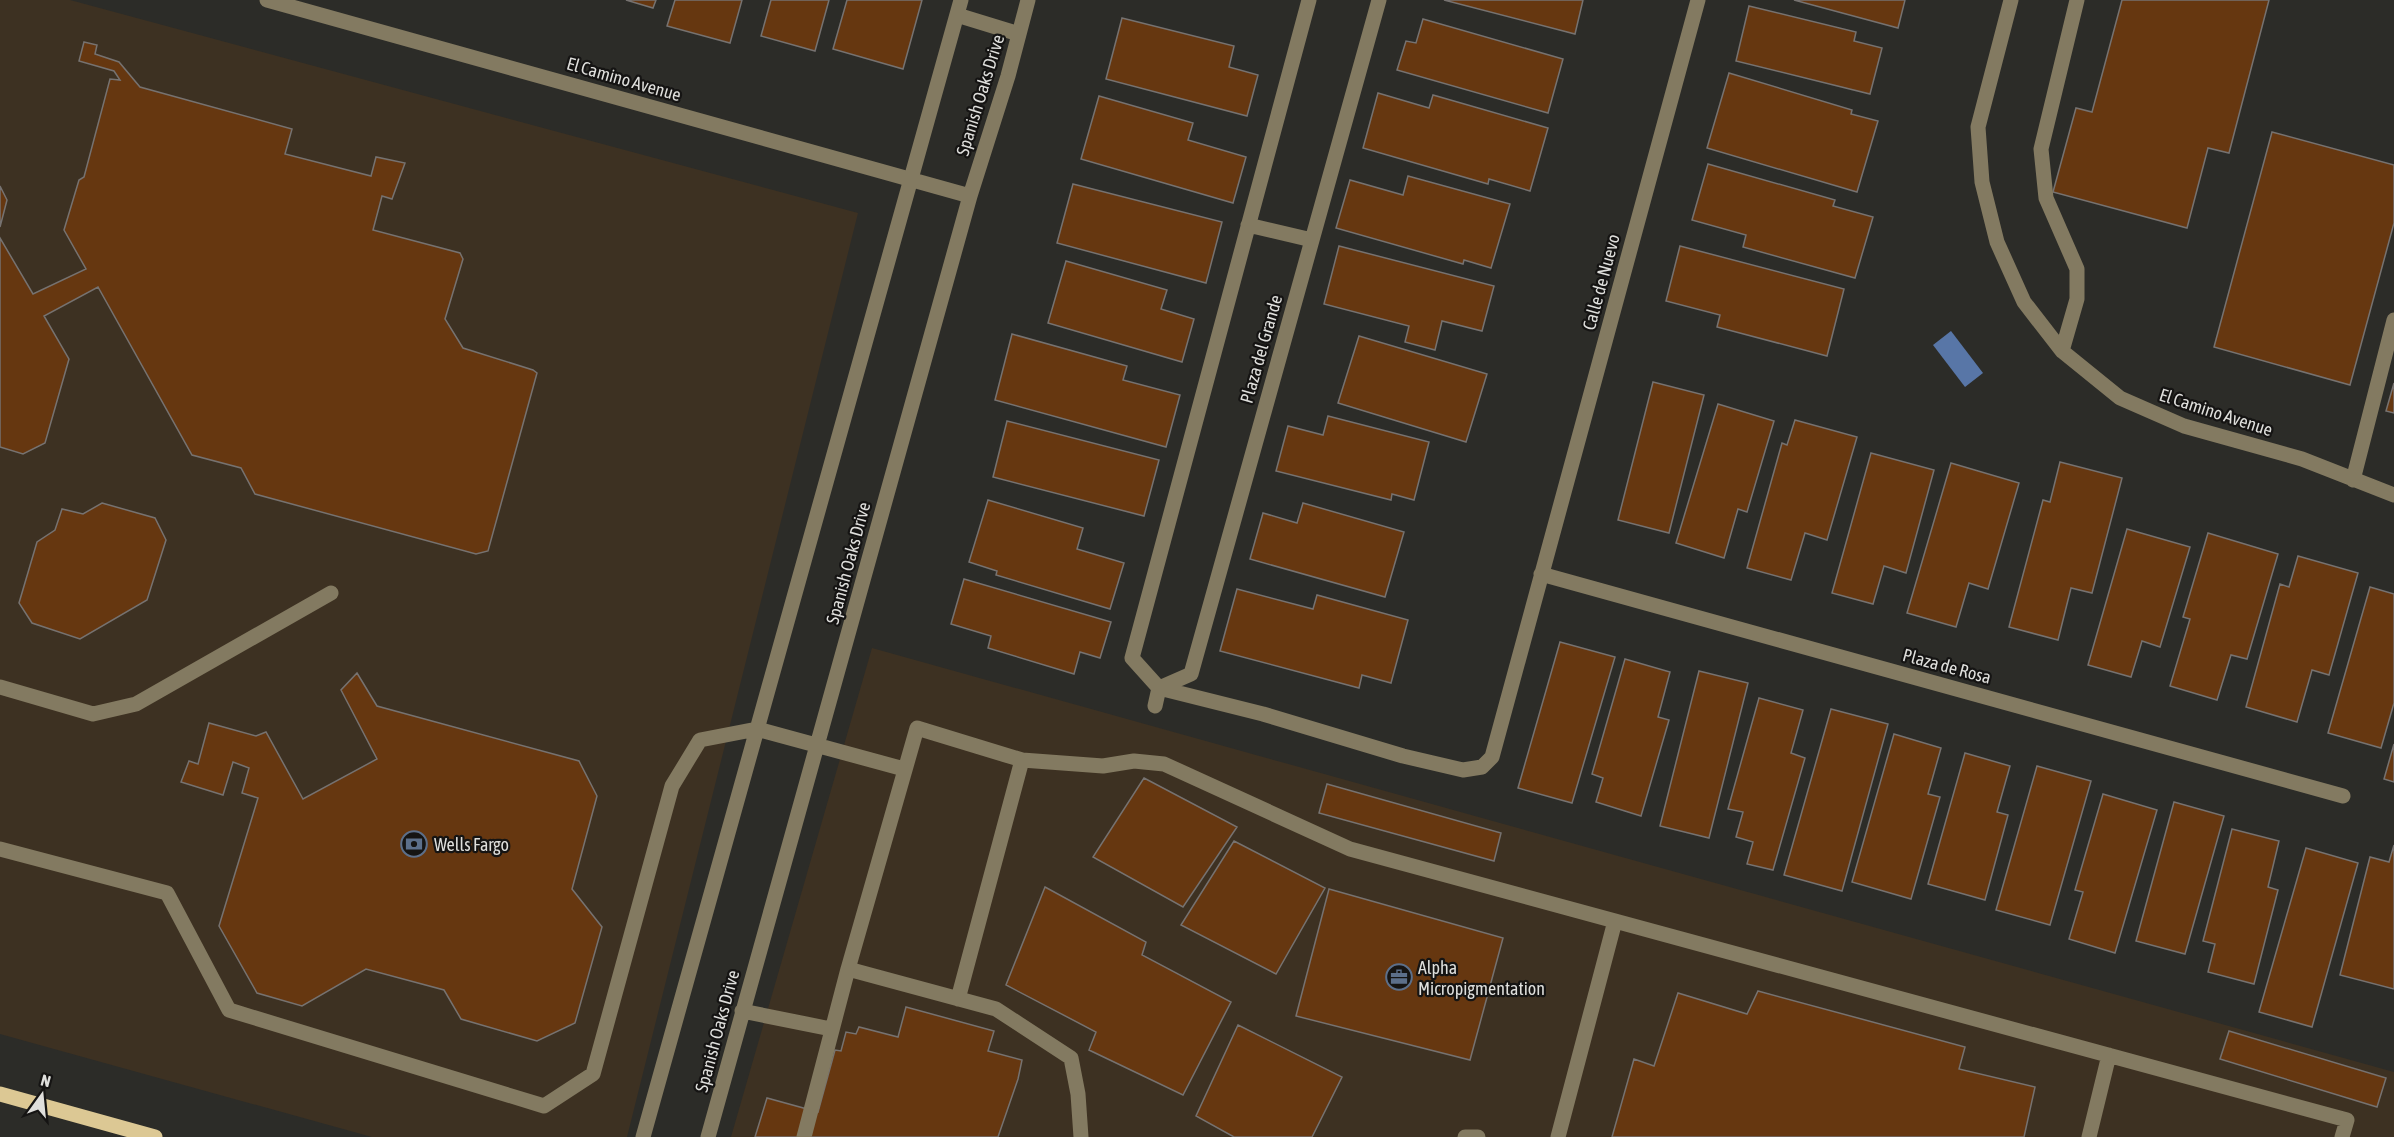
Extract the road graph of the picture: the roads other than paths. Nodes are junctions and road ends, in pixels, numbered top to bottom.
1 (267, 0) edge
2 (1028, 0) edge
3 (1309, 0) edge
4 (1379, 0) edge
5 (1698, 0) edge
6 (2011, 0) edge
7 (2077, 0) edge
8 (959, 8) edge
9 (1019, 34) junction
10 (911, 180) junction
11 (970, 196) junction
12 (1248, 225) junction
13 (1312, 240) junction
14 (2394, 320) edge
15 (2062, 351) junction
16 (2354, 480) junction
17 (2394, 495) edge
18 (1541, 574) junction
19 (331, 593) dead end
20 (0, 687) edge
21 (1159, 688) junction
22 (1155, 706) dead end
23 (757, 729) junction
24 (818, 746) junction
25 (1022, 760) junction
26 (904, 769) junction
27 (2343, 796) dead end
28 (0, 849) edge
29 (1615, 921) junction
30 (848, 969) junction
31 (958, 999) junction
32 (742, 1011) junction
33 (831, 1029) junction
34 (2109, 1055) junction
35 (0, 1094) edge
36 (155, 1137) edge
37 (643, 1137) edge
38 (708, 1137) edge
39 (804, 1137) edge
40 (1081, 1137) edge
41 (1465, 1137) edge
42 (1478, 1137) edge
43 (1558, 1137) edge
44 (2089, 1137) edge
45 (2342, 1137) edge

1 - 10 street, El Camino Avenue
2 - 9 street, Spanish Oaks Drive
3 - 12 street
4 - 13 street, Plaza del Grande
5 - 18 street, Calle de Nuevo
6 - 15 street, El Camino Avenue
7 - 15 street
8 - 9 street
8 - 10 street
9 - 11 street, Spanish Oaks Drive
10 - 11 street, El Camino Avenue
10 - 23 street
11 - 24 street, Spanish Oaks Drive
12 - 13 street
12 - 21 street
13 - 21 street, Plaza del Grande
14 - 16 street
15 - 16 street, El Camino Avenue
16 - 17 street, El Camino Avenue
18 - 21 street, Calle de Nuevo
18 - 27 street, Plaza de Rosa
19 - 20 street
21 - 22 street
23 - 24 street
23 - 28 street
23 - 37 street
24 - 26 street
24 - 32 street, Spanish Oaks Drive
25 - 26 street
25 - 29 street
25 - 31 street
26 - 30 street
29 - 34 street
29 - 43 street
30 - 31 street
30 - 33 street
31 - 40 street
32 - 33 street
32 - 38 street, Spanish Oaks Drive
33 - 39 street
34 - 44 street
34 - 45 street
35 - 36 main road
41 - 42 street

